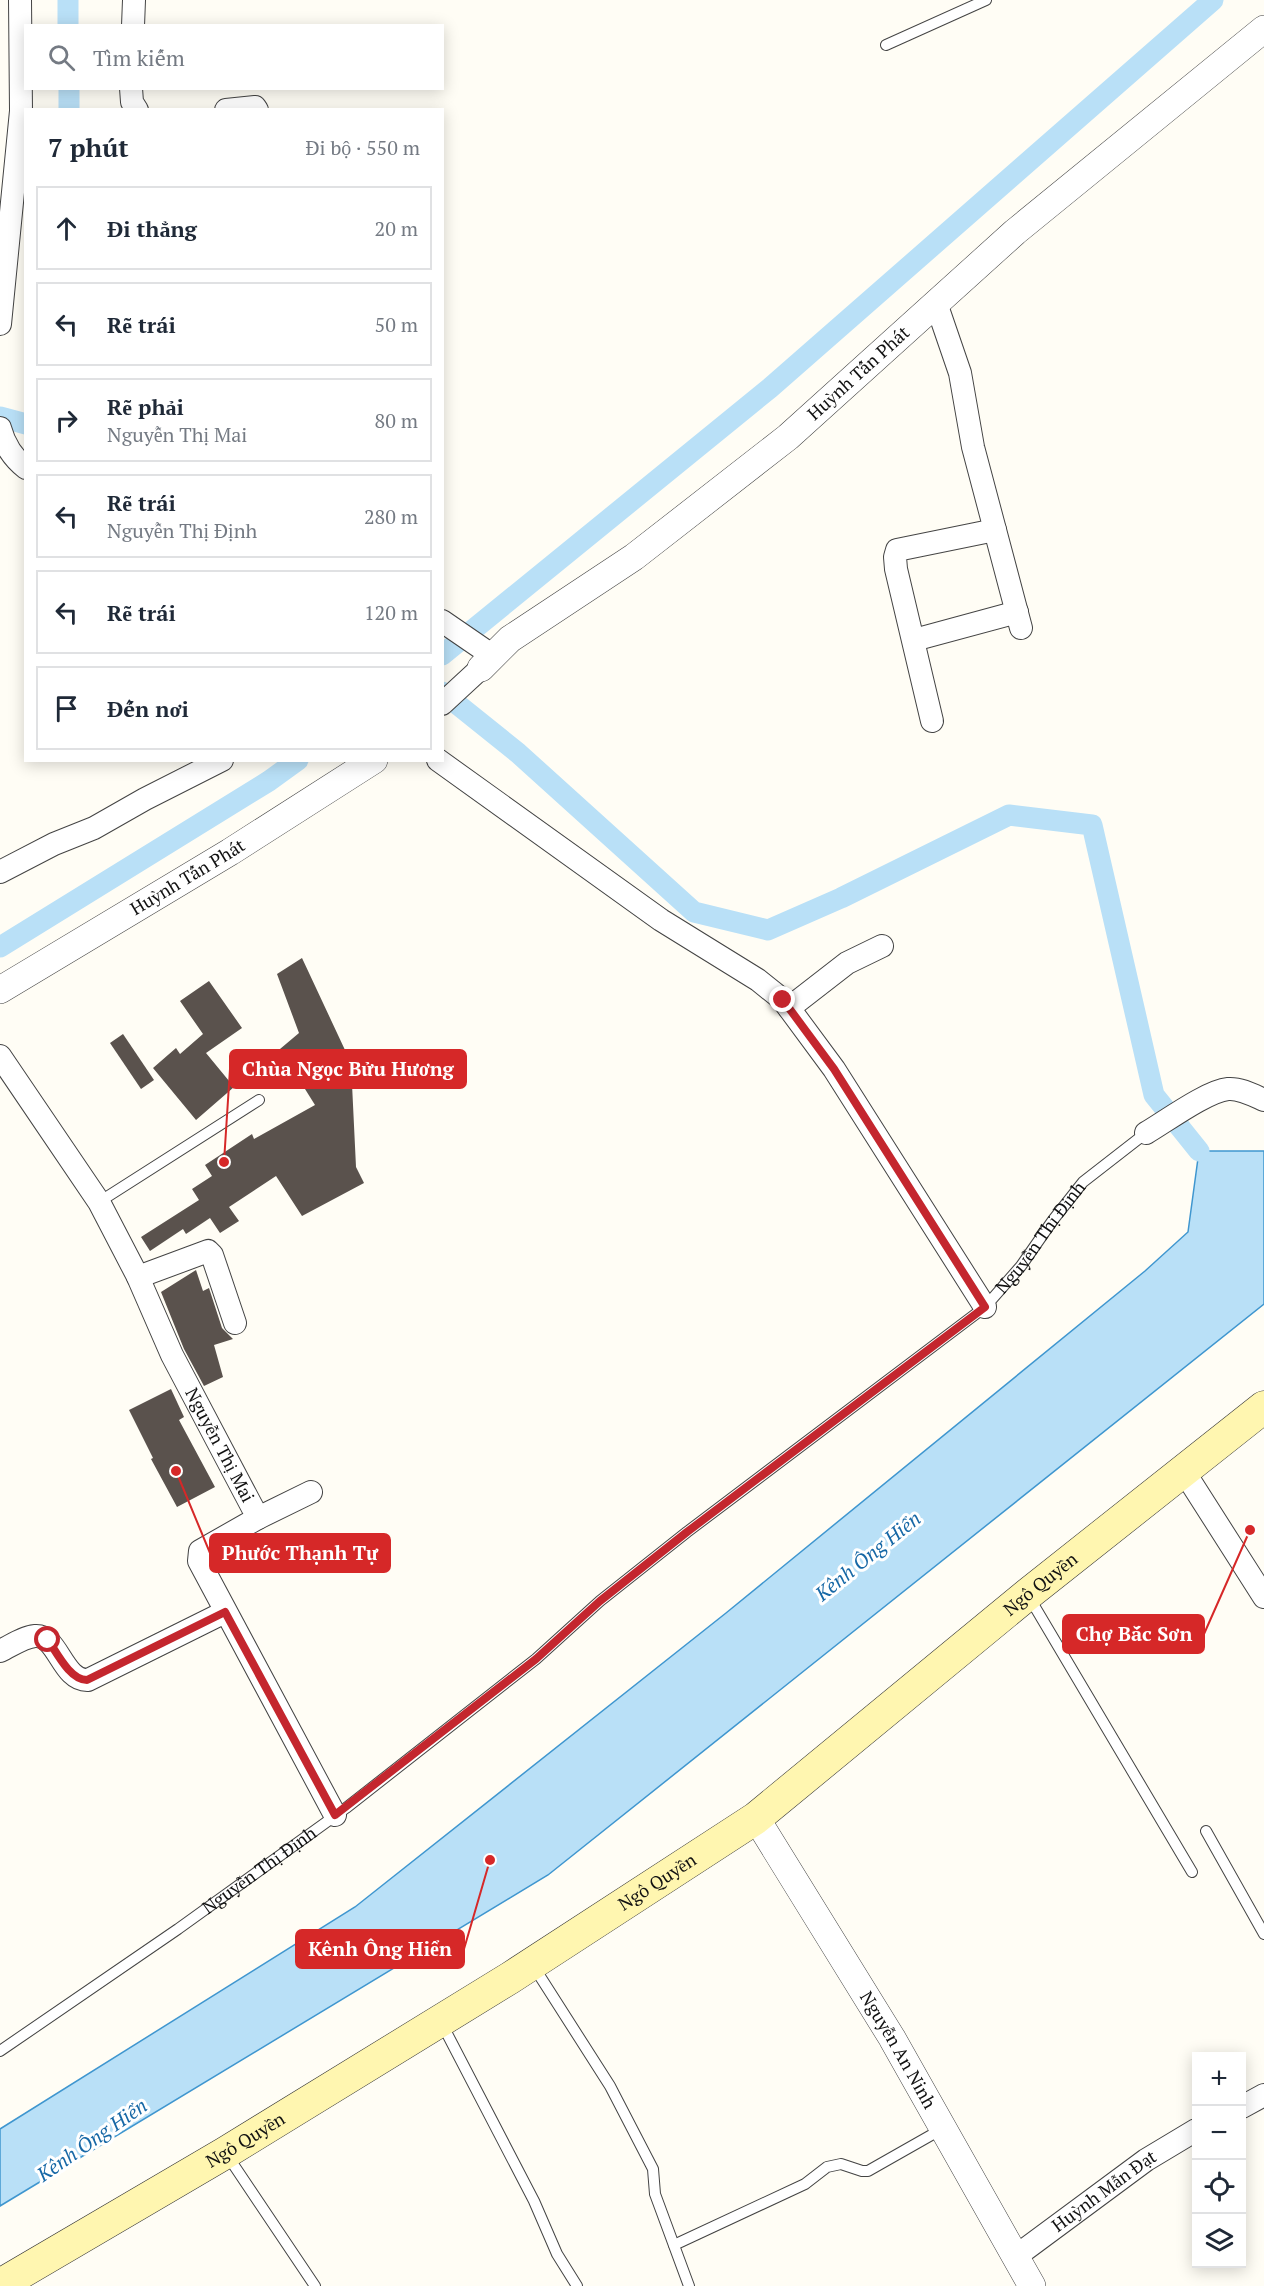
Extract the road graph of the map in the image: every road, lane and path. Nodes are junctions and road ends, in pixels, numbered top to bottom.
1 (20, 0) edge
2 (134, 0) edge
3 (986, 0) edge
4 (133, 24) edge
5 (1264, 29) edge
6 (885, 45) dead end
7 (131, 90) edge
8 (135, 108) edge
9 (936, 303) junction
10 (0, 324) edge
11 (1, 434) edge
12 (24, 466) edge
13 (995, 530) junction
14 (444, 623) edge
15 (914, 640) junction
16 (483, 656) junction
17 (444, 702) edge
18 (932, 721) dead end
19 (218, 762) edge
20 (371, 762) edge
21 (441, 762) edge
22 (0, 872) edge
23 (882, 946) dead end
24 (0, 990) edge
25 (789, 1008) junction
26 (0, 1056) edge
27 (259, 1100) dead end
28 (1264, 1100) edge
29 (1146, 1133) joint
30 (99, 1202) junction
31 (138, 1277) junction
32 (985, 1307) junction
33 (235, 1323) dead end
34 (1264, 1407) edge
35 (1184, 1470) junction
36 (311, 1492) dead end
37 (258, 1518) junction
38 (1028, 1594) junction
39 (1264, 1597) edge
40 (225, 1612) junction
41 (0, 1651) edge
42 (335, 1815) junction
43 (756, 1818) junction
44 (1206, 1831) dead end
45 (1192, 1872) dead end
46 (1264, 1934) edge
47 (532, 1964) junction
48 (440, 2021) junction
49 (0, 2051) edge
50 (1264, 2095) edge
51 (1244, 2106) edge
52 (943, 2128) junction
53 (1192, 2133) edge
54 (225, 2152) junction
55 (674, 2245) junction
56 (1015, 2257) junction
57 (0, 2285) edge
58 (315, 2286) edge
59 (577, 2286) edge
60 (689, 2286) edge
61 (1032, 2286) edge

1 - 10 street
2 - 4 street
3 - 6 lane
5 - 9 street, Huỳnh Tấn Phát
7 - 8 street
9 - 13 street
9 - 16 street, Huỳnh Tấn Phát
11 - 12 street
13 - 15 street
13 - 15 street
14 - 16 street
15 - 18 street
16 - 17 street, Huỳnh Tấn Phát
19 - 22 street
20 - 24 street, Huỳnh Tấn Phát
21 - 25 street
23 - 25 street
25 - 32 street
26 - 30 street, Nguyễn Thị Mai
27 - 30 lane
28 - 29 street, Nguyễn Thị Định
29 - 32 lane, Nguyễn Thị Định
30 - 31 street, Nguyễn Thị Mai
31 - 33 street
31 - 37 street, Nguyễn Thị Mai
32 - 42 lane, Nguyễn Thị Định
34 - 35 main road, Ngô Quyền
35 - 38 main road, Ngô Quyền
35 - 39 street
36 - 37 street
37 - 40 street, Nguyễn Thị Mai
38 - 43 main road, Ngô Quyền
38 - 45 lane
40 - 41 street
40 - 42 street, Nguyễn Thị Mai
42 - 49 lane, Nguyễn Thị Định
43 - 47 main road, Ngô Quyền
43 - 52 street, Nguyễn An Ninh
44 - 46 lane
47 - 48 main road, Ngô Quyền
47 - 55 lane
48 - 54 main road, Ngô Quyền
48 - 59 lane
50 - 51 street
52 - 55 lane
52 - 56 street, Nguyễn An Ninh
53 - 56 street, Huỳnh Mẫn Đạt
54 - 57 main road, Ngô Quyền
54 - 58 lane
55 - 60 lane
56 - 61 street, Nguyễn An Ninh

